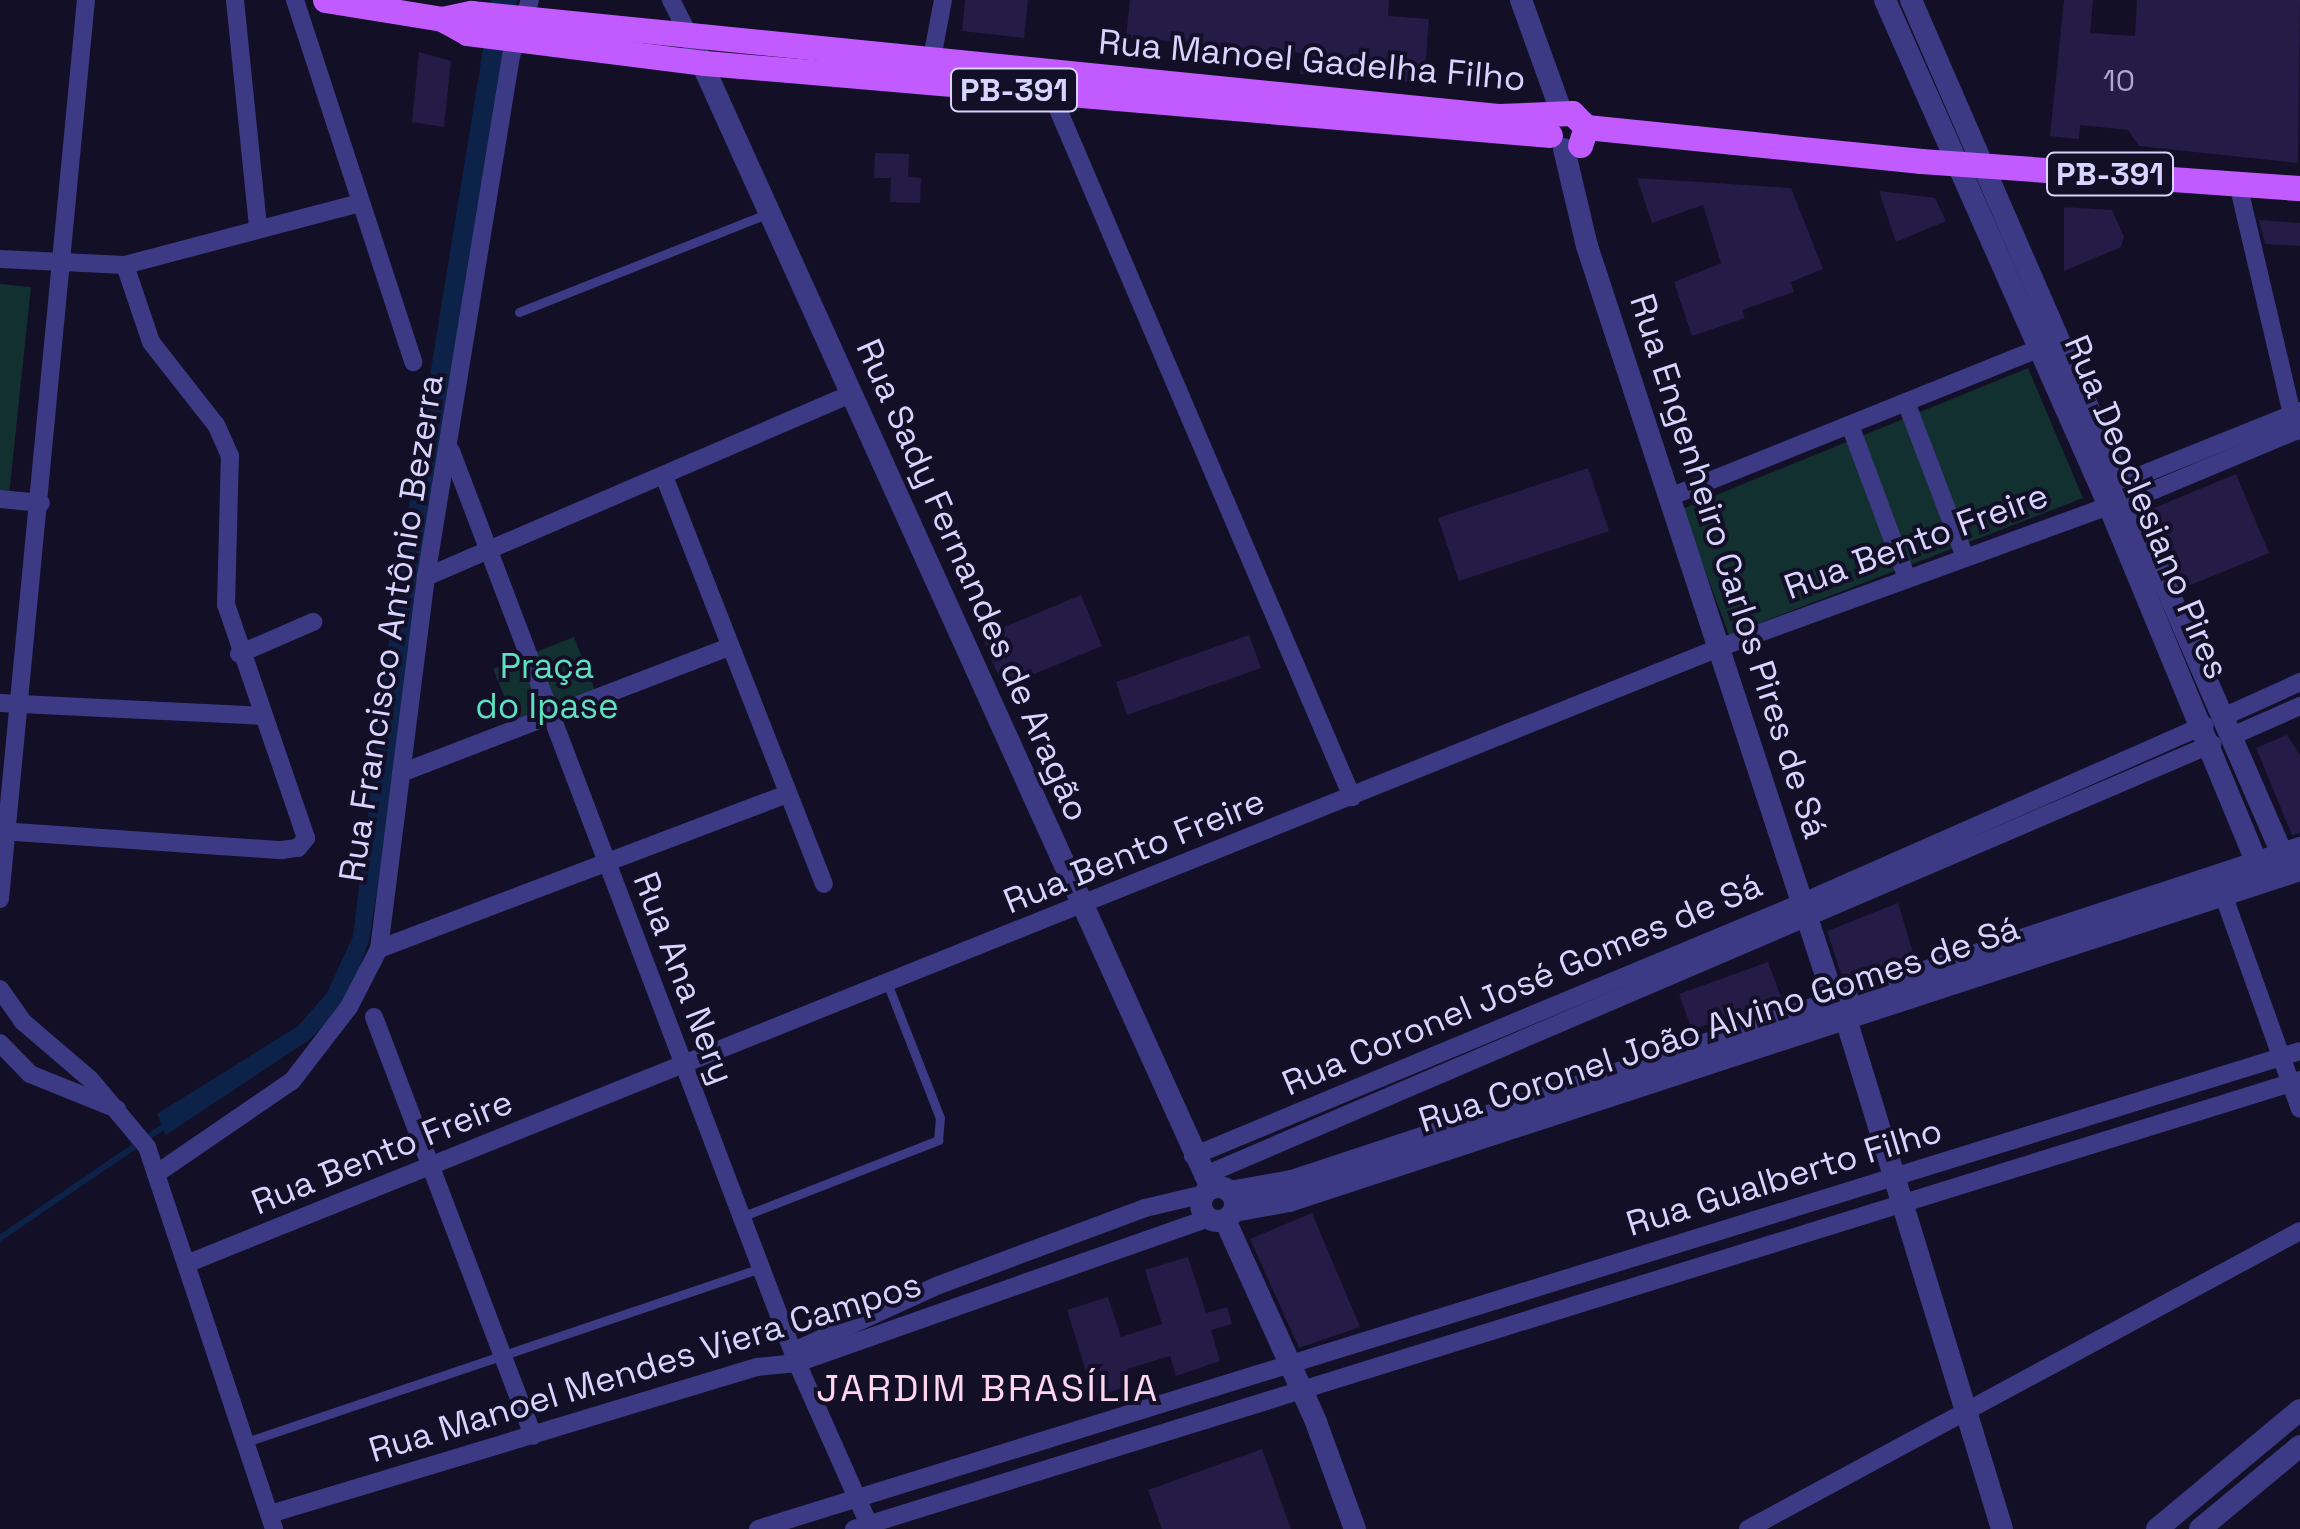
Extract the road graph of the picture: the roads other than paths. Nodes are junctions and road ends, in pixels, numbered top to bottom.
1 (86, 0) edge
2 (236, 0) edge
3 (296, 0) edge
4 (325, 0) edge
5 (671, 0) edge
6 (943, 0) edge
7 (1521, 0) edge
8 (1897, 2) edge
9 (517, 23) edge
10 (690, 35) junction
11 (932, 58) junction
12 (705, 63) junction
13 (1051, 93) junction
14 (1572, 131) junction
15 (1970, 164) junction
16 (2238, 184) junction
17 (2300, 188) edge
18 (359, 203) junction
19 (768, 213) junction
20 (258, 228) junction
21 (0, 259) edge
22 (125, 264) junction
23 (64, 265) junction
24 (518, 312) dead end
25 (2040, 348) junction
26 (413, 362) dead end
27 (850, 394) junction
28 (1906, 402) junction
29 (2297, 422) edge
30 (1850, 424) junction
31 (451, 450) junction
32 (664, 476) junction
33 (1672, 496) junction
34 (2119, 497) junction
35 (0, 499) edge
36 (41, 503) junction
37 (492, 551) junction
38 (1964, 555) junction
39 (426, 577) junction
40 (1907, 578) junction
41 (314, 622) dead end
42 (728, 647) junction
43 (1722, 647) junction
44 (239, 654) junction
45 (2300, 682) edge
46 (0, 703) edge
47 (21, 705) junction
48 (2300, 706) edge
49 (553, 714) junction
50 (263, 716) junction
51 (2217, 731) junction
52 (401, 773) junction
53 (788, 794) junction
54 (1352, 798) junction
55 (3, 831) edge
56 (2293, 861) edge
57 (606, 865) junction
58 (2261, 872) junction
59 (824, 884) dead end
60 (2218, 886) junction
61 (0, 899) edge
62 (1083, 908) junction
63 (1804, 913) junction
64 (379, 949) junction
65 (888, 985) junction
66 (0, 989) edge
67 (1846, 1009) junction
68 (374, 1017) dead end
69 (0, 1044) edge
70 (2300, 1050) edge
71 (2281, 1056) junction
72 (684, 1068) junction
73 (2295, 1081) edge
74 (118, 1109) junction
75 (2300, 1109) edge
76 (2108, 1111) junction
77 (2114, 1138) junction
78 (431, 1166) junction
79 (156, 1174) junction
80 (1897, 1178) junction
81 (1213, 1194) junction
82 (1904, 1204) junction
83 (741, 1217) junction
84 (2300, 1231) edge
85 (1617, 1262) junction
86 (186, 1264) junction
87 (761, 1268) junction
88 (1625, 1290) junction
89 (1424, 1323) junction
90 (1431, 1350) junction
91 (503, 1356) junction
92 (796, 1357) junction
93 (1288, 1366) junction
94 (1301, 1391) junction
95 (2300, 1410) edge
96 (1969, 1411) junction
97 (1316, 1422) junction
98 (1071, 1434) junction
99 (534, 1436) junction
100 (246, 1442) junction
101 (2300, 1446) edge
102 (1078, 1460) junction
103 (975, 1464) junction
104 (982, 1490) junction
105 (860, 1498) junction
106 (272, 1521) edge
107 (862, 1527) edge
108 (1998, 1527) edge
109 (758, 1529) edge
110 (1355, 1529) edge
111 (1371, 1529) edge
112 (1748, 1529) edge
113 (2157, 1529) edge
114 (2200, 1529) edge

1 - 23 street
2 - 20 street
3 - 18 street
4 - 9 main road, PB-391
5 - 10 street, Rua Sady Fernandes de Aragão
6 - 11 street
7 - 14 street, Rua Engenheiro Carlos Pires de Sá
8 - 15 street
9 - 10 main road, Rua Manoel Gadelha Filho / PB-391
9 - 12 main road, Rua Manoel Gadelha Filho / PB-391
9 - 31 street, Rua Francisco Antônio Bezerra
10 - 11 main road, Rua Manoel Gadelha Filho / PB-391
10 - 12 street, Rua Sady Fernandes de Aragão
11 - 14 main road, Rua Manoel Gadelha Filho / PB-391
12 - 13 main road, Rua Manoel Gadelha Filho / PB-391
12 - 19 street, Rua Sady Fernandes de Aragão
13 - 14 main road, Rua Manoel Gadelha Filho / PB-391
13 - 54 street
14 - 15 main road, PB-391
14 - 33 street, Rua Engenheiro Carlos Pires de Sá
15 - 16 main road, PB-391
15 - 25 street, Rua Deoclesiano Pires
15 - 34 street, Rua Deoclesiano Pires
16 - 17 main road, PB-391
16 - 29 street
18 - 20 street
18 - 26 street
19 - 24 lane
19 - 27 street, Rua Sady Fernandes de Aragão
20 - 22 street
21 - 23 street
22 - 23 street
22 - 44 street
23 - 36 street
25 - 28 street
25 - 34 street, Rua Deoclesiano Pires
27 - 32 street
27 - 62 street, Rua Sady Fernandes de Aragão
28 - 30 street
28 - 38 street
29 - 34 street, Rua Bento Freire
30 - 33 street
30 - 40 street
31 - 37 street, Rua Ana Nery
31 - 39 street, Rua Francisco Antônio Bezerra
32 - 37 street
32 - 42 street
33 - 43 street, Rua Engenheiro Carlos Pires de Sá
34 - 38 street, Rua Bento Freire
34 - 51 street, Rua Deoclesiano Pires
35 - 36 street
36 - 47 street
37 - 39 street
37 - 49 street, Rua Ana Nery
38 - 40 street, Rua Bento Freire
39 - 52 street, Rua Francisco Antônio Bezerra
40 - 43 street, Rua Bento Freire
41 - 44 street
42 - 49 street
42 - 53 street
43 - 54 street, Rua Bento Freire
43 - 63 street, Rua Engenheiro Carlos Pires de Sá
44 - 50 street
45 - 51 street, Rua Coronel José Gomes de Sá
46 - 47 street
47 - 50 street
47 - 55 street
48 - 51 street, Rua Coronel José Gomes de Sá
49 - 52 street
49 - 57 street, Rua Ana Nery
50 - 55 street
51 - 56 street, Rua Deoclesiano Pires
51 - 58 street, Rua Deoclesiano Pires
51 - 63 street, Rua Coronel José Gomes de Sá
52 - 64 street, Rua Francisco Antônio Bezerra
53 - 57 street
53 - 59 street
54 - 62 street, Rua Bento Freire
55 - 61 street
56 - 58 street, Rua Coronel João Alvino Gomes de Sá
57 - 64 street
57 - 72 street, Rua Ana Nery
58 - 60 street, Rua Coronel João Alvino Gomes de Sá
60 - 67 street, Rua Coronel João Alvino Gomes de Sá
60 - 71 street
62 - 65 street, Rua Bento Freire
62 - 81 street, Rua Sady Fernandes de Aragão
63 - 67 street, Rua Engenheiro Carlos Pires de Sá
63 - 81 street, Rua Coronel José Gomes de Sá
64 - 79 street, Rua Francisco Antônio Bezerra
65 - 72 street, Rua Bento Freire
65 - 83 lane
66 - 74 street
67 - 80 street, Rua Engenheiro Carlos Pires de Sá
67 - 81 street, Rua Coronel João Alvino Gomes de Sá
68 - 78 street
69 - 74 street
70 - 71 street, Rua Gualberto Filho
71 - 73 street
71 - 76 street, Rua Gualberto Filho
72 - 78 street, Rua Bento Freire
72 - 83 street, Rua Ana Nery
73 - 75 street
73 - 77 street, Rua Gualberto Filho
74 - 79 street
76 - 77 street
76 - 80 street, Rua Gualberto Filho
77 - 82 street, Rua Gualberto Filho
78 - 86 street, Rua Bento Freire
78 - 91 street
79 - 86 street
80 - 82 street, Rua Engenheiro Carlos Pires de Sá
80 - 85 street, Rua Gualberto Filho
81 - 92 street, Rua Manoel Mendes Viera Campos
81 - 92 street
81 - 93 street, Rua Sady Fernandes de Aragão
82 - 88 street, Rua Gualberto Filho
82 - 96 street, Rua Engenheiro Carlos Pires de Sá
83 - 87 street, Rua Ana Nery
84 - 96 street
85 - 88 street
85 - 89 street, Rua Gualberto Filho
86 - 100 street
87 - 91 lane
87 - 92 street, Rua Ana Nery
88 - 90 street, Rua Gualberto Filho
89 - 90 street
89 - 93 street, Rua Gualberto Filho
90 - 94 street, Rua Gualberto Filho
91 - 99 street
91 - 100 lane
92 - 99 street, Rua Manoel Mendes Viera Campos
92 - 105 street, Rua Ana Nery
93 - 94 street, Rua Sady Fernandes de Aragão
93 - 98 street, Rua Gualberto Filho
94 - 97 street
94 - 102 street, Rua Gualberto Filho
95 - 113 street
96 - 108 street, Rua Engenheiro Carlos Pires de Sá
96 - 112 street
97 - 110 street
97 - 111 street
98 - 102 street
98 - 103 street, Rua Gualberto Filho
99 - 106 street, Rua Manoel Mendes Viera Campos
100 - 106 street
101 - 114 street
102 - 104 street, Rua Gualberto Filho
103 - 104 street
103 - 105 street, Rua Gualberto Filho
104 - 107 street, Rua Gualberto Filho
105 - 107 street, Rua Ana Nery
105 - 109 street, Rua Gualberto Filho

